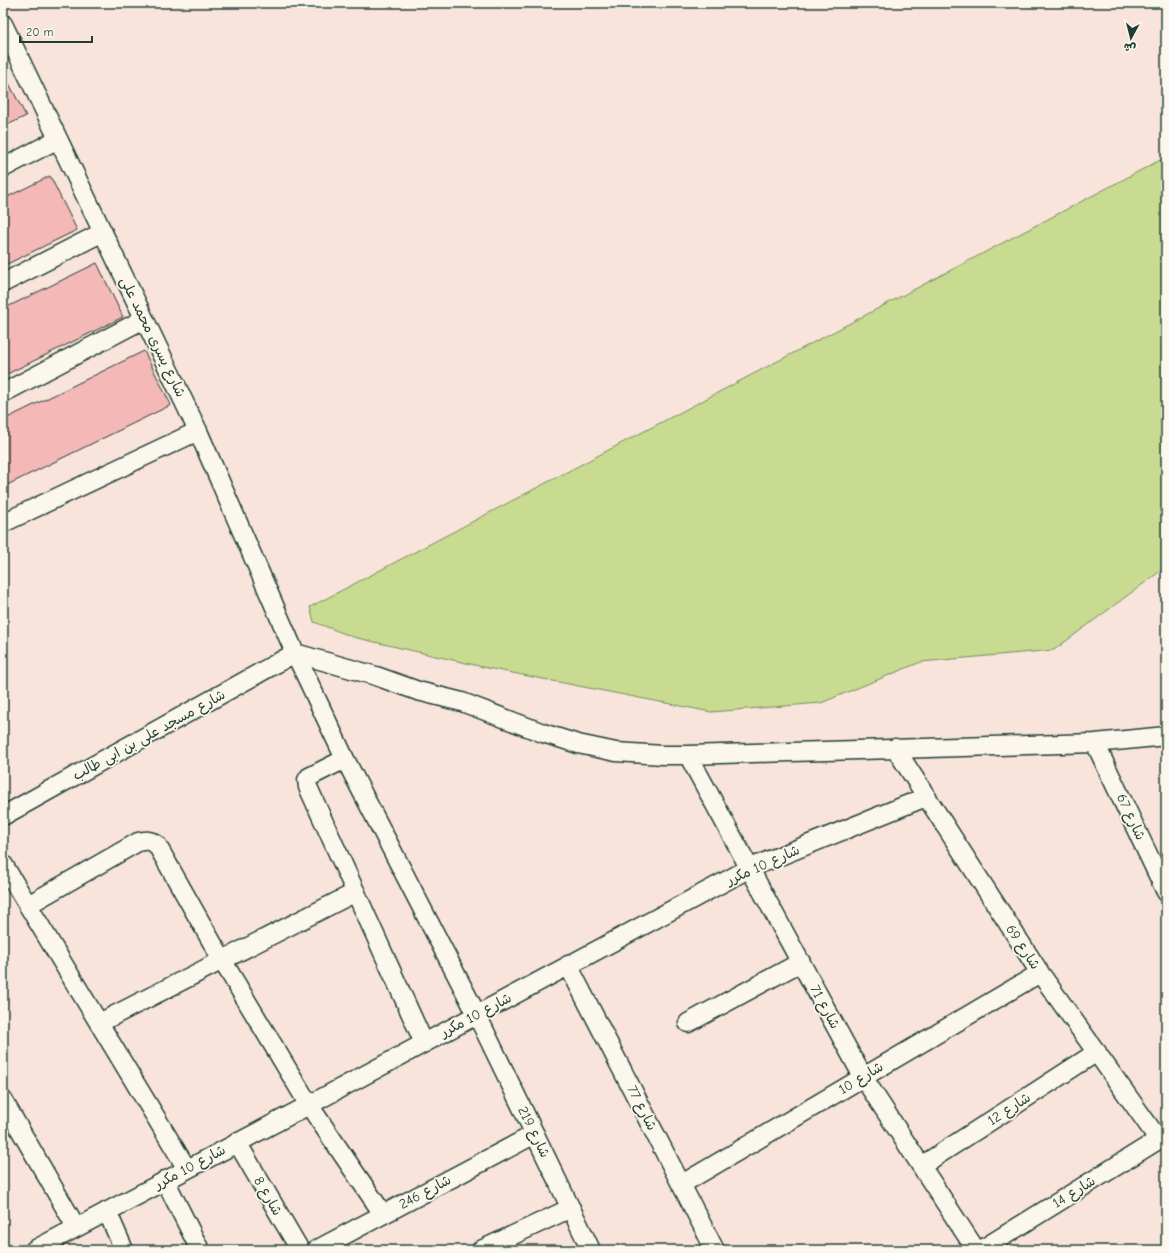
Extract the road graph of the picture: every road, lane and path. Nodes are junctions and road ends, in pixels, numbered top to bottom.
1 (3, 24) edge
2 (58, 139) junction
3 (3, 168) edge
4 (103, 232) junction
5 (3, 283) edge
6 (144, 319) junction
7 (3, 393) edge
8 (198, 431) junction
9 (3, 523) edge
10 (295, 654) junction
11 (1166, 736) edge
12 (1095, 743) junction
13 (895, 748) junction
14 (688, 755) junction
15 (346, 758) junction
16 (926, 797) junction
17 (3, 816) edge
18 (3, 864) edge
19 (750, 868) junction
20 (356, 892) junction
21 (1166, 892) edge
22 (28, 905) junction
23 (222, 960) junction
24 (801, 962) junction
25 (568, 966) junction
26 (1040, 973) junction
27 (477, 1015) junction
28 (99, 1023) junction
29 (688, 1023) dead end
30 (424, 1043) junction
31 (1097, 1052) junction
32 (863, 1077) junction
33 (3, 1100) edge
34 (310, 1105) junction
35 (535, 1134) junction
36 (1162, 1137) edge
37 (237, 1142) junction
38 (921, 1166) junction
39 (186, 1169) junction
40 (165, 1180) junction
41 (682, 1184) junction
42 (571, 1208) junction
43 (107, 1211) junction
44 (382, 1214) junction
45 (76, 1227) junction
46 (43, 1248) edge
47 (124, 1250) edge
48 (200, 1250) edge
49 (300, 1250) edge
50 (316, 1250) edge
51 (481, 1250) edge
52 (591, 1250) edge
53 (715, 1250) edge
54 (976, 1250) edge
55 (982, 1250) edge

1 - 2 street, شارع يسرى محمد على
2 - 3 street
2 - 4 street, شارع يسرى محمد على
4 - 5 street
4 - 6 street, شارع يسرى محمد على
6 - 7 street
6 - 8 street, شارع يسرى محمد على
8 - 9 street
8 - 10 street, شارع يسرى محمد على
10 - 14 street
10 - 15 street, شارع يسرى محمد على
10 - 17 street, شارع مسجد على بن ابى طالب
11 - 12 street
12 - 13 street
12 - 21 street, شارع 67
13 - 14 street
13 - 16 street, شارع 69
14 - 19 street, شارع 71
15 - 20 street
15 - 27 street, شارع 219
16 - 19 street, شارع 10 مكرر
16 - 26 street, شارع 69
18 - 22 street
19 - 24 street, شارع 71
19 - 25 street, شارع 10 مكرر
20 - 23 street
20 - 30 street
22 - 23 street
22 - 28 street
23 - 28 street
23 - 34 street
24 - 29 street
24 - 32 street, شارع 71
25 - 27 street, شارع 10 مكرر
25 - 41 street, شارع 77
26 - 31 street, شارع 69
26 - 32 street, شارع 10
27 - 30 street, شارع 10 مكرر
27 - 35 street, شارع 219
28 - 39 street
30 - 34 street, شارع 10 مكرر
31 - 36 street, شارع 69
31 - 38 street, شارع 12
32 - 38 street, شارع 71
32 - 41 street, شارع 10
33 - 45 street
34 - 37 street, شارع 10 مكرر
34 - 44 street
35 - 42 street, شارع 219
35 - 44 street, شارع 246
36 - 55 street, شارع 14
37 - 39 street, شارع 10 مكرر
37 - 49 street, شارع 8
38 - 54 street, شارع 71
39 - 40 street, شارع 10 مكرر
40 - 43 street, شارع 10 مكرر
40 - 48 street
41 - 53 street, شارع 77
42 - 51 street
42 - 52 street, شارع 219
43 - 45 street, شارع 10 مكرر
43 - 47 street
44 - 50 street, شارع 246
45 - 46 street, شارع 10 مكرر

